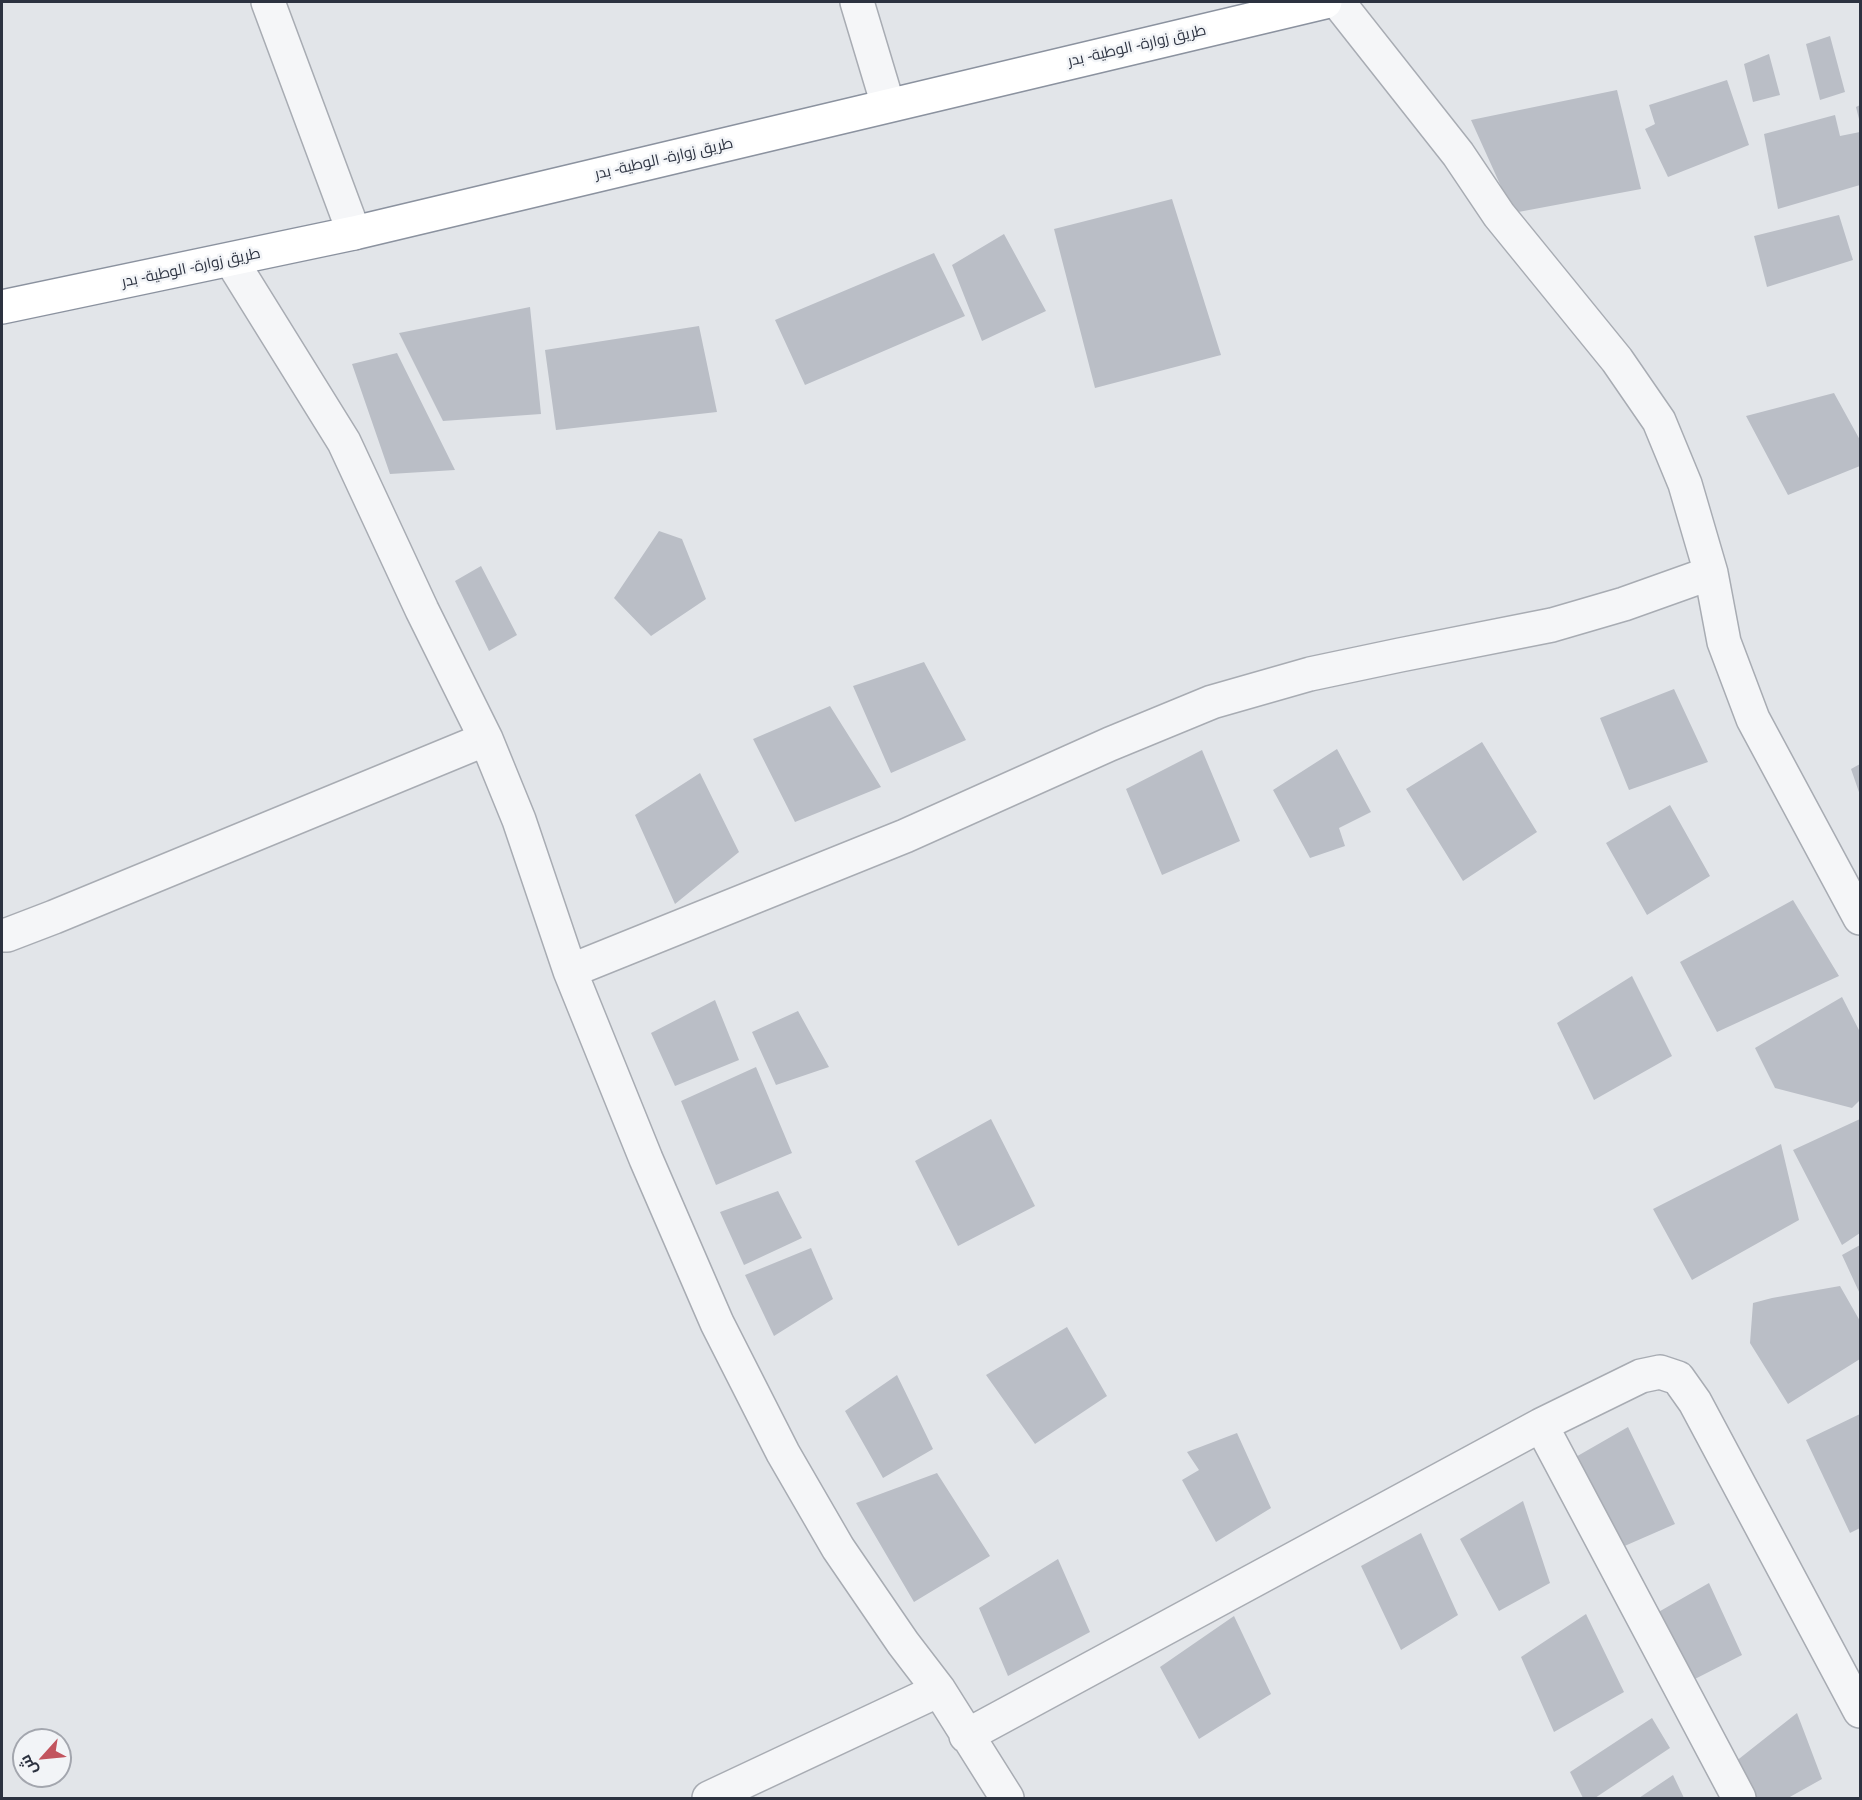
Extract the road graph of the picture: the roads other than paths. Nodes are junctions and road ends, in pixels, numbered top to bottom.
1 (268, 2) edge
2 (857, 2) edge
3 (1325, 2) edge
4 (1338, 2) edge
5 (888, 105) junction
6 (354, 233) junction
7 (231, 260) junction
8 (2, 307) edge
9 (1711, 573) junction
10 (486, 740) junction
11 (1860, 918) edge
12 (2, 935) edge
13 (570, 971) junction
14 (1541, 1425) junction
15 (939, 1689) junction
16 (1860, 1711) edge
17 (966, 1736) junction
18 (709, 1798) edge
19 (1007, 1798) edge
20 (1739, 1798) edge

1 - 6 street
2 - 5 street
3 - 5 highway, طريق زوارة- الوطية- بدر
4 - 9 street
5 - 6 highway, طريق زوارة- الوطية- بدر
6 - 7 highway, طريق زوارة- الوطية- بدر
7 - 8 highway, طريق زوارة- الوطية- بدر
7 - 10 street
9 - 11 street
9 - 13 street
10 - 12 street
10 - 13 street
13 - 15 street
14 - 16 street
14 - 17 street
14 - 20 street
15 - 17 street
15 - 18 street
17 - 19 street

